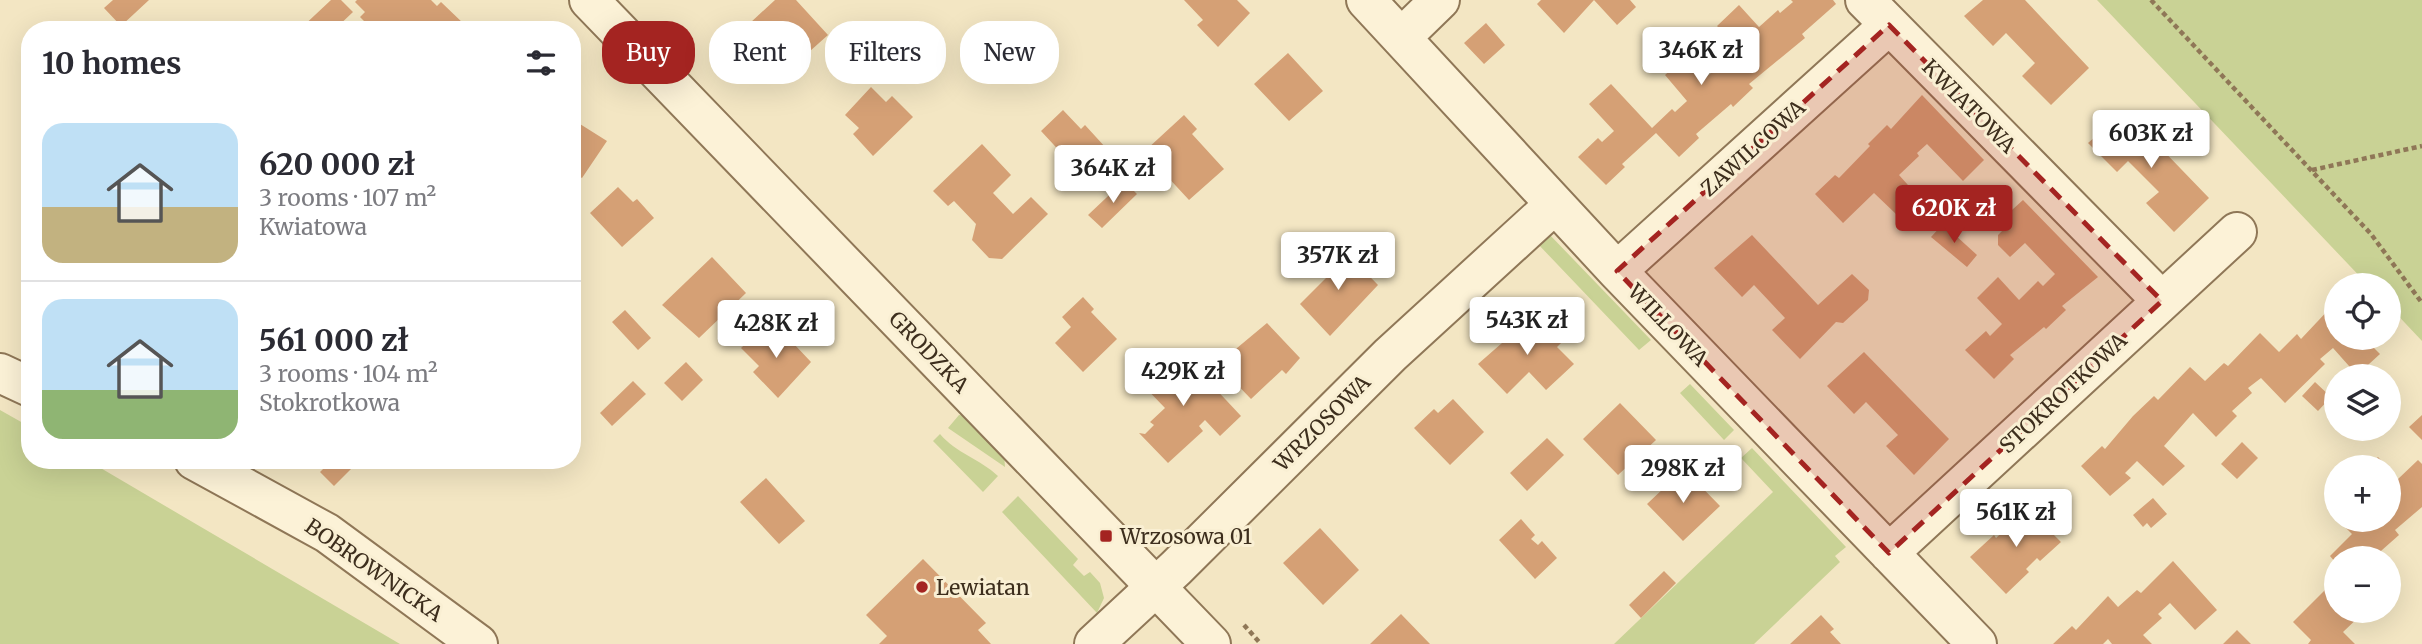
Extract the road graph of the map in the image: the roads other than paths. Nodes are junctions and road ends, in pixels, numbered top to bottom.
1 (589, 0) edge
2 (1366, 0) edge
3 (1440, 0) edge
4 (1877, 12) edge
5 (1402, 37) junction
6 (1555, 205) junction
7 (2237, 232) dead end
8 (1617, 271) junction
9 (2162, 301) junction
10 (0, 373) edge
11 (21, 383) edge
12 (210, 469) edge
13 (1889, 553) junction
14 (1156, 587) junction
15 (478, 644) edge
16 (1094, 644) edge
17 (1211, 644) edge
18 (1977, 644) edge

1 - 14 street, GRODZKA
2 - 5 street, WILLOWA
3 - 5 street
4 - 8 street, ZAWILCOWA
4 - 9 street, KWIATOWA
5 - 6 street, WILLOWA
6 - 8 street, WILLOWA
6 - 14 street, WRZOSOWA
7 - 9 street, STOKROTKOWA
8 - 13 street, WILLOWA
9 - 13 street, STOKROTKOWA
10 - 11 street
12 - 15 street, BOBROWNICKA
13 - 18 street, WILLOWA
14 - 16 street, WRZOSOWA
14 - 17 street, GRODZKA

